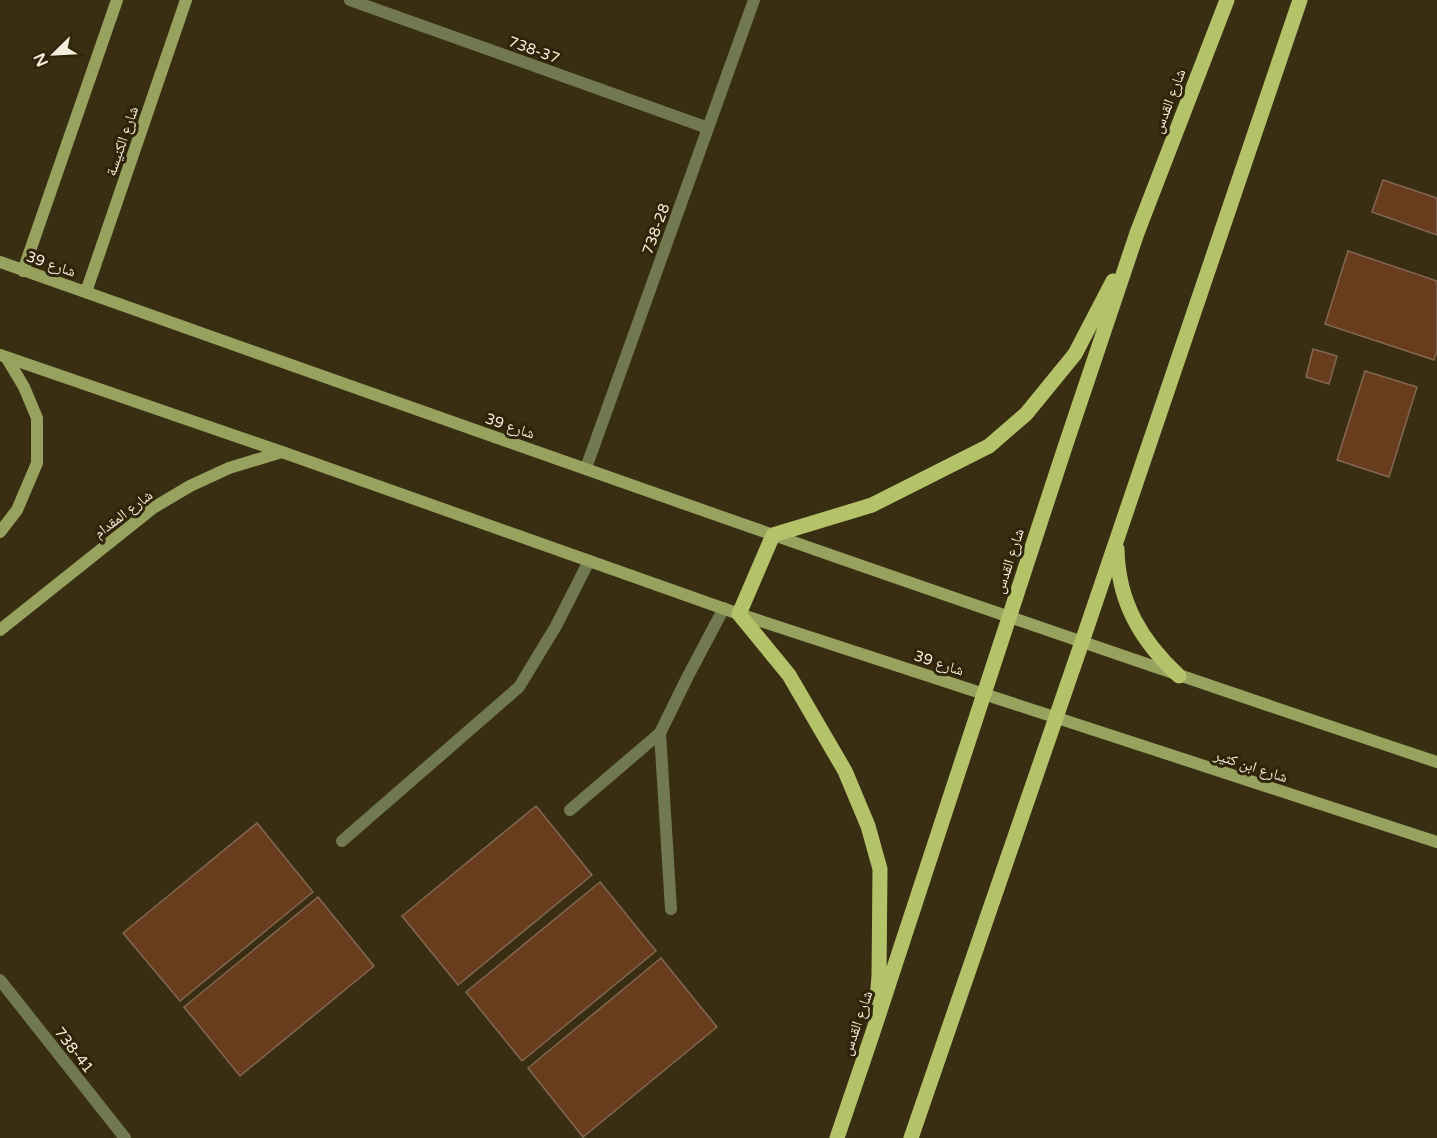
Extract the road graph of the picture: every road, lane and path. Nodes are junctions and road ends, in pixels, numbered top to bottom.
1 (117, 0) edge
2 (186, 0) edge
3 (350, 0) edge
4 (754, 0) edge
5 (1227, 0) edge
6 (1300, 0) edge
7 (708, 128) junction
8 (1137, 233) junction
9 (0, 262) edge
10 (24, 271) junction
11 (86, 292) junction
12 (3, 356) edge
13 (282, 452) junction
14 (586, 468) junction
15 (0, 532) edge
16 (773, 535) junction
17 (1116, 540) junction
18 (589, 561) junction
19 (724, 608) junction
20 (739, 614) junction
21 (1009, 617) junction
22 (0, 630) edge
23 (1082, 642) junction
24 (1179, 676) junction
25 (984, 694) junction
26 (1056, 717) junction
27 (660, 733) junction
28 (1437, 762) edge
29 (570, 810) dead end
30 (342, 841) dead end
31 (1437, 842) edge
32 (671, 909) dead end
33 (0, 980) edge
34 (873, 1032) junction
35 (125, 1138) edge
36 (837, 1138) edge
37 (911, 1138) edge

1 - 10 street
2 - 11 street, شارع الكنيسة
3 - 7 street, 738-37
4 - 7 street, 738-28
5 - 8 main road, شارع القدس
6 - 17 main road
7 - 14 street, 738-28
8 - 16 main road
8 - 21 main road, شارع القدس
9 - 10 street, شارع 39
10 - 11 street, شارع 39
11 - 14 street, شارع 39
12 - 13 street, شارع 39
12 - 15 street
13 - 18 street, شارع 39
13 - 22 street, شارع المقدام
14 - 16 street, شارع 39
16 - 20 main road
16 - 21 street, شارع 39
17 - 23 main road
17 - 24 main road
18 - 19 street, شارع 39
18 - 30 street
19 - 20 street, شارع 39
19 - 27 street
20 - 25 street, شارع 39
20 - 34 main road
21 - 23 street, شارع 39
21 - 25 main road, شارع القدس
23 - 24 street
23 - 26 main road
24 - 28 street
25 - 26 street, شارع 39
25 - 34 main road, شارع القدس
26 - 31 street, شارع ابن كثير
26 - 37 main road
27 - 29 street
27 - 32 street
33 - 35 street, 738-41
34 - 36 main road, شارع القدس

